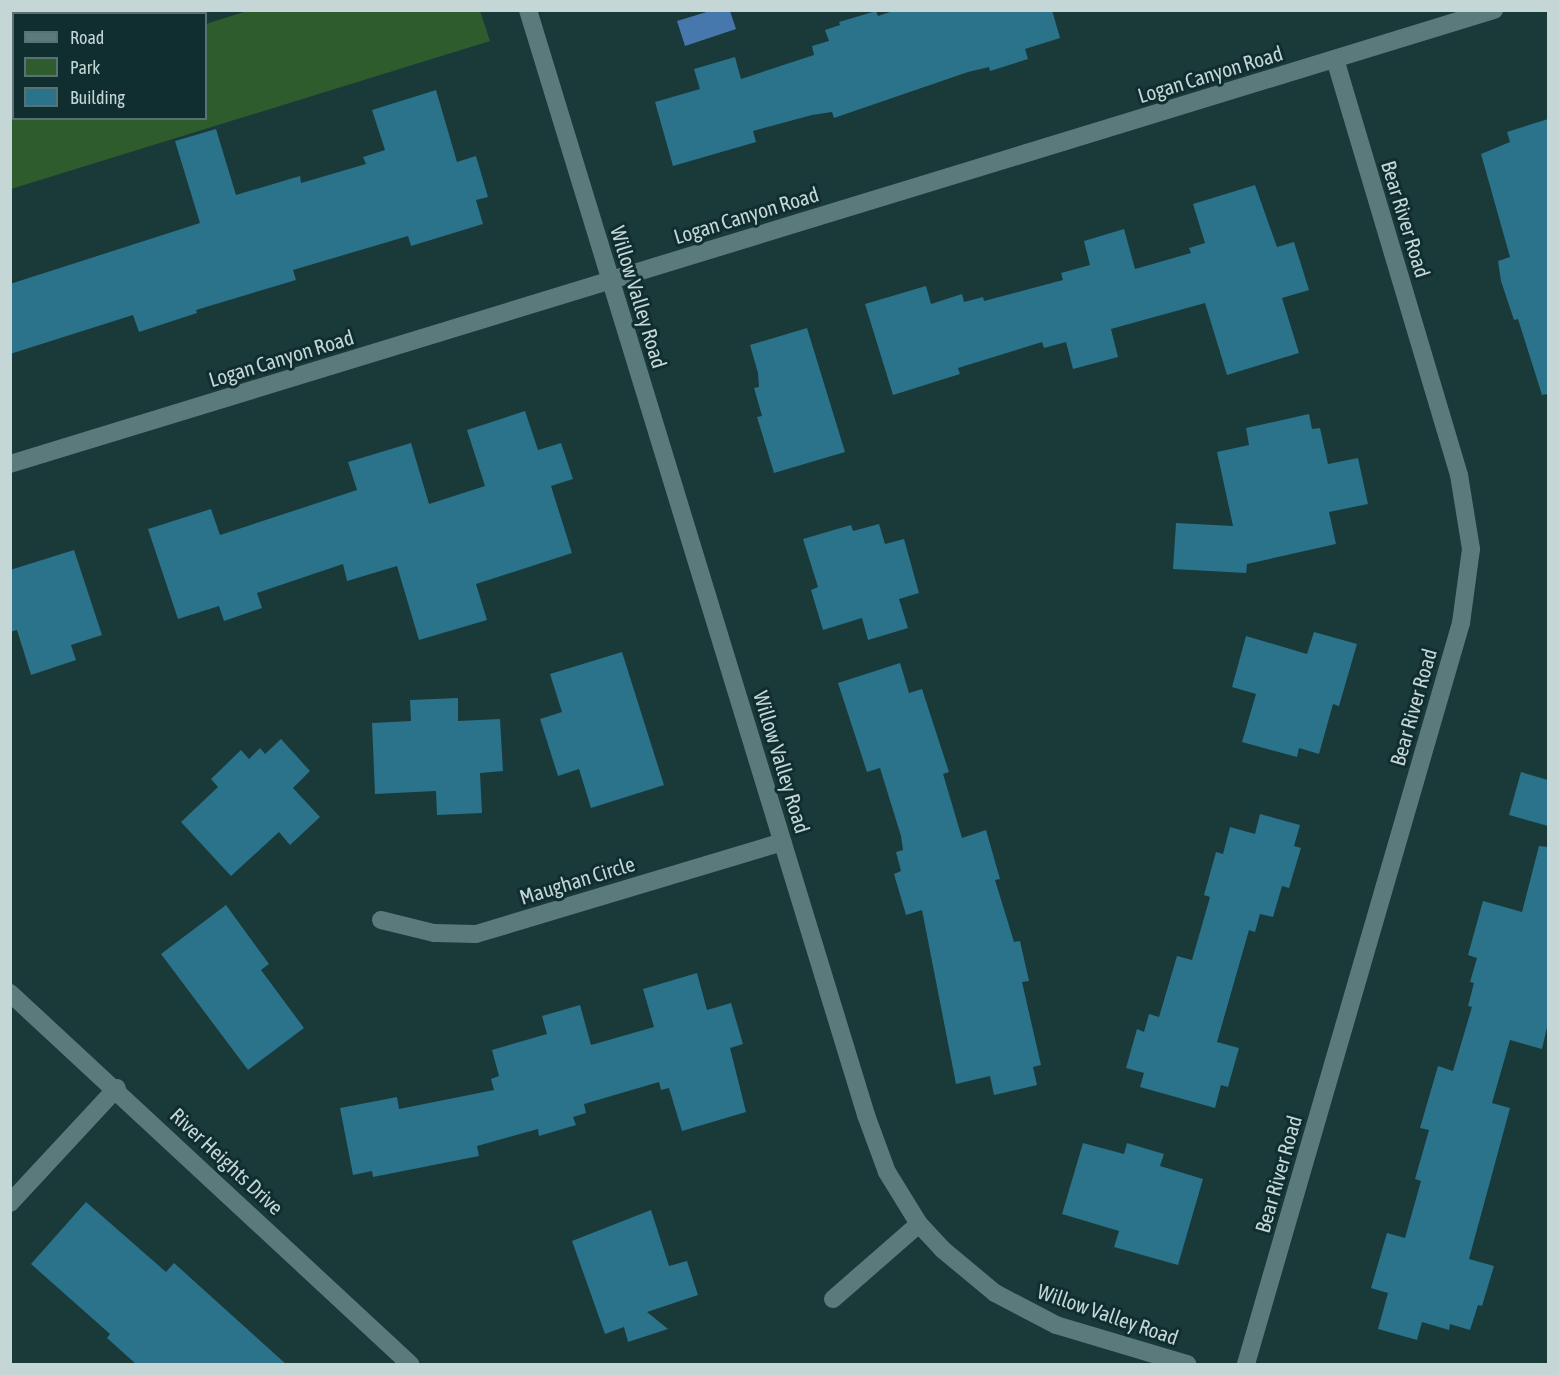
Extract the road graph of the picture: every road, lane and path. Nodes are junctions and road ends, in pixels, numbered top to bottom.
1 (528, 10) edge
2 (1494, 10) edge
3 (1335, 59) junction
4 (610, 280) junction
5 (10, 464) edge
6 (783, 842) junction
7 (381, 920) dead end
8 (10, 993) edge
9 (117, 1088) junction
10 (10, 1203) edge
11 (919, 1224) junction
12 (833, 1299) dead end
13 (410, 1365) edge
14 (1187, 1365) edge
15 (1246, 1365) edge

1 - 4 street, Willow Valley Road
2 - 3 street, Logan Canyon Road
3 - 4 street, Logan Canyon Road
3 - 15 street, Bear River Road
4 - 5 street, Logan Canyon Road
4 - 6 street, Willow Valley Road
6 - 7 street, Maughan Circle
6 - 11 street, Willow Valley Road
8 - 9 street, River Heights Drive
9 - 10 street
9 - 13 street, River Heights Drive
11 - 12 street
11 - 14 street, Willow Valley Road

